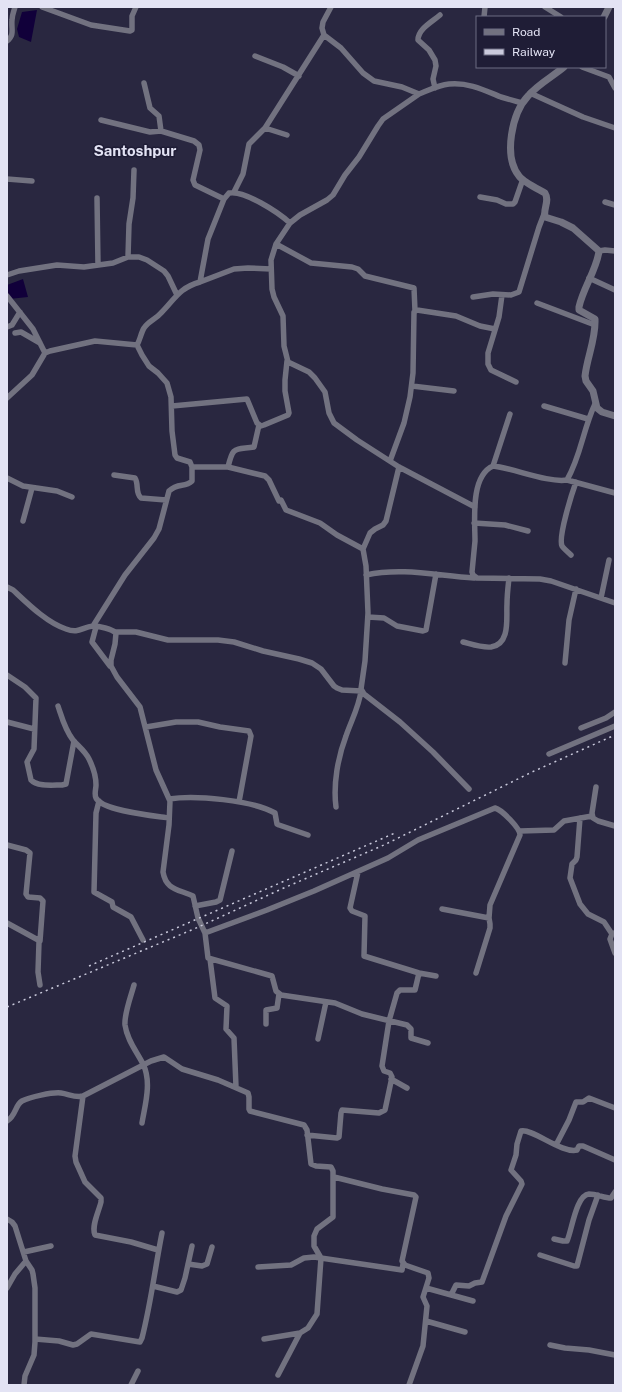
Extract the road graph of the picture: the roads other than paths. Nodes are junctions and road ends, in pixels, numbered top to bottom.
1 (15, 7) edge
2 (42, 7) edge
3 (136, 7) edge
4 (331, 7) edge
5 (545, 7) edge
6 (609, 7) edge
7 (440, 15) dead end
8 (559, 16) edge
9 (604, 16) edge
10 (324, 35) junction
11 (7, 41) edge
12 (255, 56) dead end
13 (563, 68) edge
14 (585, 68) edge
15 (299, 76) junction
16 (144, 83) dead end
17 (435, 88) junction
18 (615, 88) edge
19 (530, 93) junction
20 (419, 94) junction
21 (522, 103) junction
22 (101, 120) dead end
23 (265, 128) junction
24 (615, 128) edge
25 (161, 131) junction
26 (287, 135) dead end
27 (134, 170) dead end
28 (7, 179) edge
29 (522, 179) junction
30 (32, 181) dead end
31 (234, 192) junction
32 (480, 197) dead end
33 (97, 198) dead end
34 (224, 199) junction
35 (605, 202) dead end
36 (615, 205) edge
37 (544, 214) junction
38 (290, 223) junction
39 (276, 244) junction
40 (599, 251) junction
41 (615, 251) edge
42 (128, 257) junction
43 (98, 265) junction
44 (271, 269) junction
45 (7, 275) edge
46 (589, 278) junction
47 (200, 282) junction
48 (615, 290) edge
49 (179, 292) junction
50 (502, 295) junction
51 (7, 296) edge
52 (472, 297) dead end
53 (7, 303) edge
54 (537, 304) dead end
55 (18, 309) junction
56 (415, 311) junction
57 (595, 325) junction
58 (7, 327) edge
59 (495, 329) junction
60 (15, 333) dead end
61 (40, 343) junction
62 (138, 345) junction
63 (45, 353) junction
64 (287, 361) junction
65 (516, 382) dead end
66 (412, 386) junction
67 (454, 391) dead end
68 (7, 398) edge
69 (595, 404) junction
70 (172, 406) junction
71 (544, 406) dead end
72 (510, 414) dead end
73 (615, 416) edge
74 (588, 419) junction
75 (262, 425) junction
76 (390, 461) junction
77 (493, 466) junction
78 (192, 467) junction
79 (228, 467) junction
80 (399, 467) junction
81 (114, 475) dead end
82 (7, 478) edge
83 (567, 480) junction
84 (576, 482) junction
85 (32, 488) junction
86 (615, 493) edge
87 (72, 497) dead end
88 (166, 500) junction
89 (475, 507) junction
90 (24, 522) dead end
91 (474, 523) junction
92 (528, 531) dead end
93 (363, 549) junction
94 (571, 555) dead end
95 (609, 560) dead end
96 (436, 574) junction
97 (366, 575) junction
98 (474, 578) junction
99 (509, 578) junction
100 (7, 587) edge
101 (576, 589) junction
102 (601, 598) junction
103 (615, 603) edge
104 (368, 617) junction
105 (94, 627) junction
106 (115, 632) junction
107 (463, 642) dead end
108 (565, 663) dead end
109 (111, 666) junction
110 (7, 675) edge
111 (361, 691) junction
112 (58, 706) dead end
113 (615, 712) edge
114 (7, 722) edge
115 (615, 726) edge
116 (150, 727) junction
117 (580, 728) dead end
118 (34, 729) junction
119 (74, 741) junction
120 (549, 754) dead end
121 (596, 786) dead end
122 (469, 789) dead end
123 (172, 799) junction
124 (99, 801) junction
125 (239, 802) junction
126 (336, 807) dead end
127 (592, 816) junction
128 (169, 818) junction
129 (580, 818) junction
130 (615, 826) edge
131 (520, 831) junction
132 (308, 835) dead end
133 (7, 845) edge
134 (232, 851) dead end
135 (358, 872) junction
136 (195, 906) junction
137 (442, 909) dead end
138 (489, 918) junction
139 (7, 923) edge
140 (205, 933) junction
141 (613, 933) edge
142 (143, 940) dead end
143 (39, 942) junction
144 (615, 953) edge
145 (210, 959) junction
146 (419, 972) junction
147 (476, 972) dead end
148 (436, 976) dead end
149 (40, 985) dead end
150 (134, 985) dead end
151 (279, 994) junction
152 (326, 1002) junction
153 (389, 1021) junction
154 (266, 1024) dead end
155 (318, 1039) dead end
156 (428, 1043) dead end
157 (144, 1066) junction
158 (391, 1079) junction
159 (236, 1087) junction
160 (407, 1088) dead end
161 (83, 1096) junction
162 (615, 1108) edge
163 (7, 1121) edge
164 (142, 1123) dead end
165 (307, 1135) junction
166 (556, 1145) junction
167 (615, 1160) edge
168 (334, 1177) junction
169 (615, 1192) edge
170 (598, 1195) junction
171 (7, 1219) edge
172 (162, 1233) dead end
173 (554, 1239) dead end
174 (51, 1246) dead end
175 (192, 1246) dead end
176 (212, 1247) dead end
177 (158, 1250) junction
178 (24, 1252) junction
179 (540, 1255) dead end
180 (321, 1258) junction
181 (26, 1261) junction
182 (188, 1264) junction
183 (403, 1264) junction
184 (258, 1267) dead end
185 (7, 1286) edge
186 (153, 1286) junction
187 (426, 1288) junction
188 (451, 1295) junction
189 (473, 1301) dead end
190 (426, 1321) junction
191 (465, 1332) dead end
192 (300, 1333) junction
193 (35, 1339) junction
194 (264, 1340) dead end
195 (550, 1345) dead end
196 (615, 1355) edge
197 (138, 1371) dead end
198 (278, 1374) dead end
199 (24, 1385) edge
200 (132, 1385) edge
201 (409, 1385) edge

1 - 11 street
2 - 3 street
4 - 10 street
5 - 8 street
6 - 9 street
7 - 17 street
10 - 15 street
10 - 20 street
12 - 15 street
13 - 19 street
14 - 18 street
15 - 23 street
16 - 25 street
17 - 20 street
17 - 21 street
19 - 21 street
19 - 24 street
20 - 38 street
21 - 29 street
22 - 25 street
23 - 26 street
23 - 31 street
25 - 34 street
27 - 42 street
28 - 30 street
29 - 32 street
29 - 37 street
31 - 34 street
31 - 38 street
33 - 43 street
34 - 47 street
35 - 36 street
37 - 40 street
37 - 50 street
38 - 39 street
39 - 44 street
39 - 56 street
40 - 41 street
40 - 46 street
42 - 43 street
42 - 49 street
43 - 45 street
44 - 47 street
44 - 64 street
46 - 48 street
46 - 57 street
47 - 49 street
49 - 62 street
50 - 52 street
50 - 59 street
51 - 55 street
53 - 55 street
54 - 57 street
55 - 58 street
55 - 61 street
56 - 59 street
56 - 66 street
57 - 69 street
59 - 65 street
60 - 61 street
61 - 63 street
62 - 63 street
62 - 70 street
63 - 68 street
64 - 75 street
64 - 76 street
66 - 67 street
66 - 76 street
69 - 73 street
69 - 74 street
70 - 75 street
70 - 78 street
71 - 74 street
72 - 77 street
74 - 83 street
75 - 79 street
76 - 80 street
77 - 83 street
77 - 89 street
78 - 79 street
78 - 88 street
79 - 93 street
80 - 89 street
80 - 93 street
81 - 88 street
82 - 85 street
83 - 84 street
84 - 86 street
84 - 94 street
85 - 87 street
85 - 90 street
88 - 105 street
89 - 91 street
91 - 92 street
91 - 98 street
93 - 97 street
95 - 102 street
96 - 97 street
96 - 98 street
96 - 104 street
97 - 104 street
98 - 99 street
99 - 101 street
99 - 107 street
100 - 105 street
101 - 102 street
101 - 108 street
102 - 103 street
104 - 111 street
105 - 106 street
105 - 109 street
106 - 109 street
106 - 111 street
109 - 116 street
110 - 118 street
111 - 122 street
111 - 126 street
112 - 119 street
113 - 117 street
114 - 118 street
115 - 120 street
116 - 123 street
116 - 125 street
118 - 119 street
119 - 124 street
121 - 127 street
123 - 125 street
123 - 128 street
124 - 128 street
124 - 142 street
125 - 132 street
127 - 129 street
127 - 130 street
128 - 136 street
129 - 131 street
129 - 141 street
131 - 135 street
131 - 138 street
133 - 143 street
134 - 136 street
135 - 140 street
135 - 146 street
136 - 140 street
137 - 138 street
138 - 147 street
139 - 143 street
140 - 145 street
141 - 144 street
143 - 149 street
145 - 151 street
145 - 159 street
146 - 148 street
146 - 153 street
150 - 157 street
151 - 152 street
151 - 154 street
152 - 153 street
152 - 155 street
153 - 156 street
153 - 158 street
157 - 159 street
157 - 161 street
157 - 164 street
158 - 160 street
158 - 165 street
159 - 165 street
161 - 163 street
161 - 177 street
162 - 166 street
165 - 168 street
166 - 167 street
166 - 188 street
168 - 180 street
168 - 183 street
169 - 170 street
170 - 173 street
170 - 179 street
171 - 178 street
172 - 177 street
174 - 178 street
175 - 182 street
176 - 182 street
177 - 186 street
178 - 181 street
180 - 183 street
180 - 184 street
180 - 192 street
181 - 185 street
181 - 193 street
182 - 186 street
183 - 187 street
186 - 193 street
187 - 188 street
187 - 190 street
188 - 189 street
190 - 191 street
190 - 201 street
192 - 194 street
192 - 198 street
193 - 199 street
195 - 196 street
197 - 200 street

